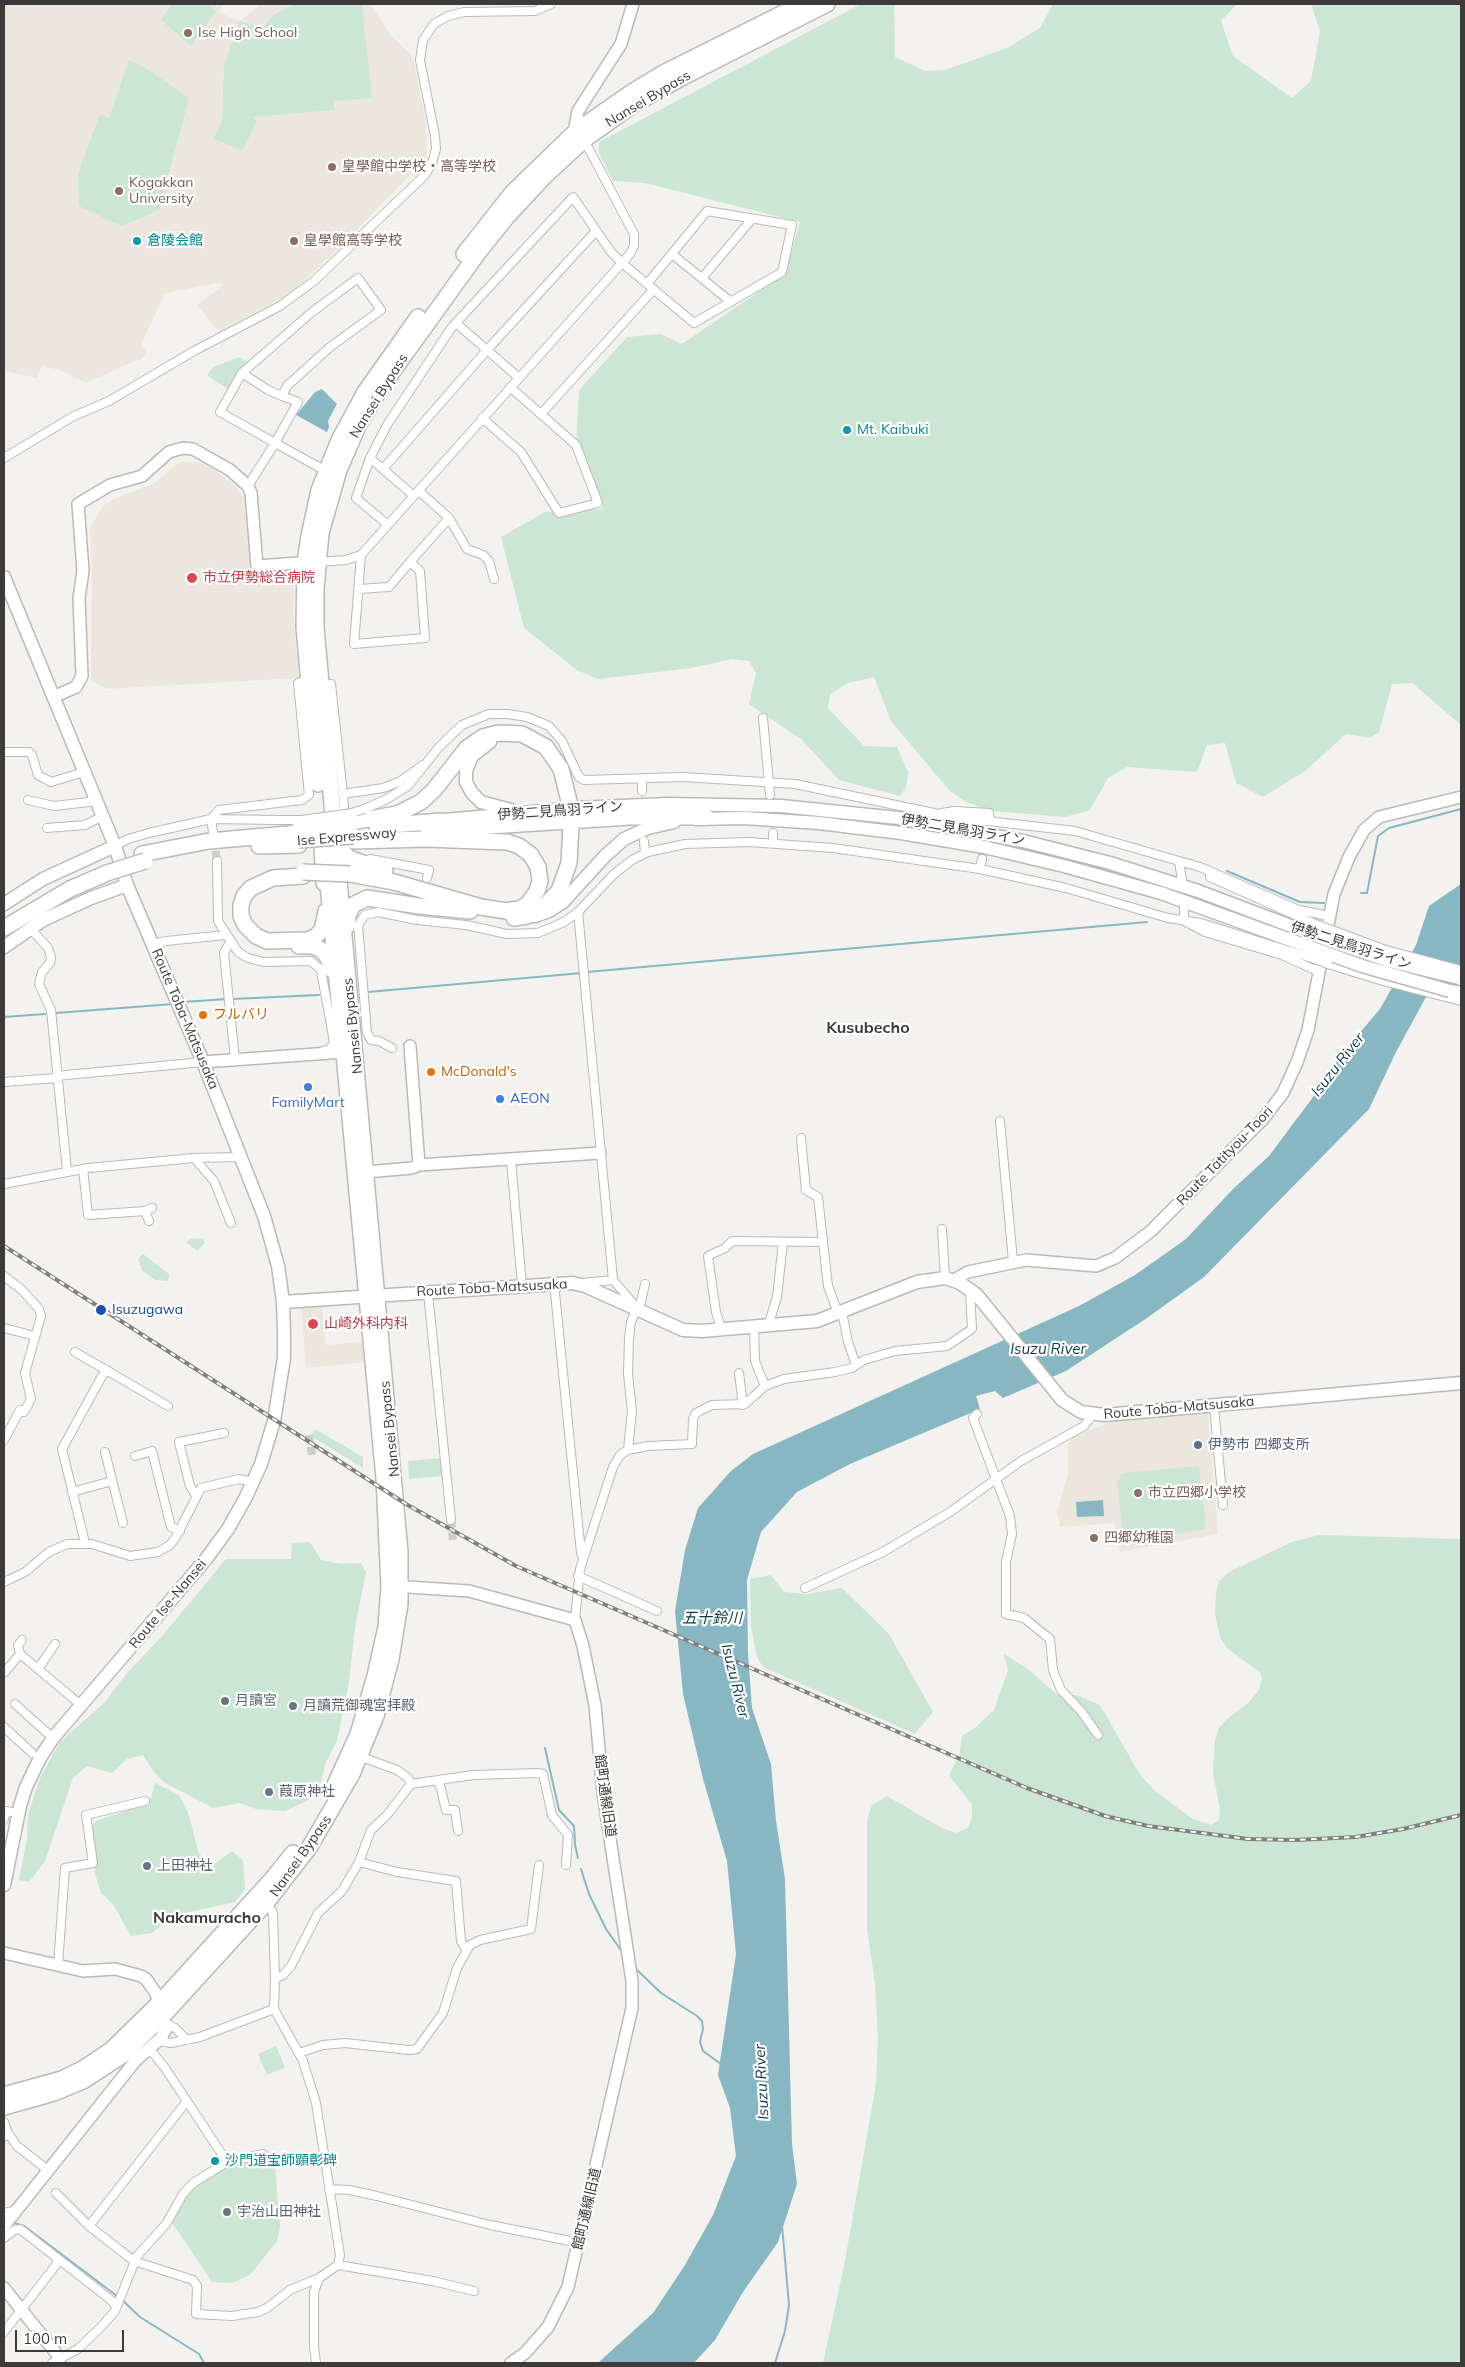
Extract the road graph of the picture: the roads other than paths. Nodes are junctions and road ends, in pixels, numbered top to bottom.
1 (551, 4) edge
2 (633, 4) edge
3 (801, 4) edge
4 (827, 4) edge
5 (580, 136) junction
6 (752, 219) junction
7 (596, 231) junction
8 (672, 254) junction
9 (622, 263) junction
10 (702, 278) junction
11 (647, 284) junction
12 (654, 289) junction
13 (731, 302) junction
14 (456, 323) junction
15 (487, 350) junction
16 (242, 373) junction
17 (518, 377) junction
18 (510, 387) junction
19 (282, 396) junction
20 (541, 414) junction
21 (482, 418) junction
22 (274, 443) junction
23 (4, 458) edge
24 (370, 458) junction
25 (383, 469) junction
26 (326, 471) junction
27 (248, 486) junction
28 (416, 494) junction
29 (448, 518) junction
30 (388, 526) junction
31 (361, 555) junction
32 (311, 562) junction
33 (410, 562) junction
34 (4, 577) edge
35 (494, 579) dead end
36 (359, 589) junction
37 (315, 683) junction
38 (53, 697) junction
39 (763, 718) dead end
40 (6, 752) dead end
41 (429, 761) junction
42 (84, 772) junction
43 (642, 778) junction
44 (768, 782) junction
45 (642, 791) dead end
46 (770, 795) dead end
47 (336, 796) junction
48 (1461, 797) edge
49 (28, 800) dead end
50 (96, 801) junction
51 (569, 804) junction
52 (937, 814) junction
53 (103, 816) junction
54 (322, 818) junction
55 (706, 818) junction
56 (990, 818) dead end
57 (211, 819) junction
58 (445, 820) joint
59 (568, 825) dead end
60 (47, 828) dead end
61 (213, 832) tunnel mouth
62 (353, 832) junction
63 (772, 833) dead end
64 (299, 837) junction
65 (644, 841) dead end
66 (773, 843) junction
67 (115, 846) junction
68 (645, 853) junction
69 (144, 858) junction
70 (982, 858) tunnel mouth
71 (216, 861) tunnel mouth
72 (1179, 861) junction
73 (980, 869) junction
74 (303, 874) junction
75 (427, 878) dead end
76 (1182, 880) dead end
77 (127, 885) junction
78 (69, 886) junction
79 (4, 904) edge
80 (1184, 906) dead end
81 (476, 909) junction
82 (417, 911) dead end
83 (578, 912) junction
84 (515, 914) junction
85 (1329, 916) junction
86 (4, 920) edge
87 (415, 920) junction
88 (1184, 921) junction
89 (4, 928) edge
90 (30, 928) junction
91 (228, 939) junction
92 (153, 944) junction
93 (4, 947) edge
94 (1316, 956) junction
95 (1315, 971) junction
96 (1460, 976) edge
97 (1456, 992) edge
98 (1461, 1001) edge
99 (345, 1004) junction
100 (410, 1046) dead end
101 (392, 1048) dead end
102 (344, 1052) junction
103 (316, 1054) junction
104 (235, 1059) junction
105 (203, 1062) junction
106 (56, 1077) junction
107 (4, 1082) edge
108 (1000, 1121) dead end
109 (801, 1138) dead end
110 (600, 1153) junction
111 (241, 1157) junction
112 (194, 1158) junction
113 (511, 1160) junction
114 (419, 1165) junction
115 (83, 1169) junction
116 (67, 1171) junction
117 (366, 1172) junction
118 (4, 1184) edge
119 (149, 1221) dead end
120 (231, 1223) dead end
121 (942, 1229) dead end
122 (783, 1242) junction
123 (822, 1242) junction
124 (1013, 1261) junction
125 (4, 1276) edge
126 (949, 1279) junction
127 (613, 1280) junction
128 (554, 1283) junction
129 (577, 1284) junction
130 (645, 1284) dead end
131 (522, 1285) junction
132 (970, 1290) junction
133 (428, 1293) junction
134 (372, 1295) junction
135 (283, 1302) junction
136 (638, 1309) junction
137 (840, 1312) junction
138 (768, 1326) junction
139 (754, 1327) junction
140 (4, 1328) edge
141 (721, 1328) junction
142 (31, 1335) dead end
143 (75, 1352) dead end
144 (856, 1365) junction
145 (107, 1370) junction
146 (739, 1373) dead end
147 (1461, 1383) edge
148 (765, 1386) junction
149 (743, 1405) junction
150 (168, 1406) dead end
151 (1214, 1406) junction
152 (977, 1414) dead end
153 (1093, 1414) junction
154 (7, 1427) edge
155 (224, 1433) dead end
156 (4, 1440) edge
157 (628, 1450) junction
158 (105, 1452) dead end
159 (135, 1456) dead end
160 (994, 1479) junction
161 (112, 1481) junction
162 (253, 1482) junction
163 (72, 1492) junction
164 (196, 1496) junction
165 (1223, 1505) dead end
166 (451, 1520) tunnel mouth
167 (123, 1523) dead end
168 (180, 1531) junction
169 (85, 1543) junction
170 (583, 1558) junction
171 (578, 1576) junction
172 (4, 1582) edge
173 (395, 1587) junction
174 (805, 1588) dead end
175 (657, 1611) dead end
176 (575, 1620) junction
177 (22, 1640) dead end
178 (55, 1644) dead end
179 (20, 1654) junction
180 (38, 1669) junction
181 (5, 1672) dead end
182 (14, 1704) dead end
183 (81, 1705) junction
184 (4, 1728) edge
185 (1098, 1735) dead end
186 (53, 1738) junction
187 (32, 1753) dead end
188 (367, 1760) dead end
189 (436, 1781) junction
190 (411, 1784) junction
191 (145, 1801) dead end
192 (18, 1813) junction
193 (4, 1819) edge
194 (458, 1831) dead end
195 (359, 1862) junction
196 (539, 1865) dead end
197 (566, 1865) dead end
198 (4, 1886) edge
199 (263, 1898) junction
200 (466, 1949) junction
201 (4, 1953) edge
202 (58, 1965) junction
203 (275, 1979) junction
204 (274, 2010) junction
205 (163, 2014) junction
206 (187, 2040) junction
207 (153, 2045) junction
208 (299, 2053) junction
209 (4, 2095) edge
210 (187, 2101) junction
211 (4, 2106) edge
212 (4, 2122) edge
213 (6, 2135) edge
214 (227, 2162) junction
215 (274, 2162) dead end
216 (49, 2171) junction
217 (329, 2189) junction
218 (56, 2193) dead end
219 (12, 2212) edge
220 (4, 2226) edge
221 (89, 2226) junction
222 (4, 2238) edge
223 (580, 2243) junction
224 (57, 2259) junction
225 (134, 2261) junction
226 (338, 2265) junction
227 (319, 2278) junction
228 (4, 2288) edge
229 (474, 2291) dead end
230 (117, 2306) junction
231 (22, 2308) junction
232 (4, 2332) edge
233 (56, 2361) edge
234 (316, 2363) edge
235 (511, 2363) edge

1 - 23 street
2 - 5 street
3 - 5 highway, Nansei Bypass
4 - 5 highway, Nansei Bypass
5 - 9 street
5 - 26 highway, Nansei Bypass
5 - 32 highway, Nansei Bypass
6 - 8 street
6 - 10 street
6 - 13 street
7 - 9 street
7 - 14 street
7 - 15 street
8 - 10 street
8 - 11 street
9 - 11 street
9 - 17 street
10 - 13 street
11 - 12 street
12 - 13 street
12 - 20 street
14 - 15 street
14 - 24 street
15 - 17 street
15 - 25 street
16 - 19 street
16 - 19 street
16 - 22 street
17 - 18 street
18 - 20 street
18 - 21 street
19 - 22 street
20 - 21 street
21 - 28 street
22 - 26 street
22 - 27 street
24 - 25 street
24 - 30 street
25 - 28 street
26 - 32 highway, Nansei Bypass
27 - 32 street
27 - 38 street
28 - 29 street
28 - 30 street
29 - 33 street
29 - 35 street
30 - 31 street
31 - 32 street
31 - 36 street
32 - 37 highway, Nansei Bypass
33 - 36 street
33 - 36 street
34 - 38 main road, Route Toba-Matsusaka
37 - 47 highway, Nansei Bypass
37 - 54 highway, Nansei Bypass
37 - 57 street
38 - 42 main road, Route Toba-Matsusaka
39 - 44 street
40 - 42 street
41 - 43 street
41 - 47 street
41 - 57 street, bridge
42 - 50 main road, Route Toba-Matsusaka
43 - 44 street
43 - 45 street
44 - 46 street
44 - 52 street
47 - 75 street
47 - 81 highway
47 - 99 highway, Nansei Bypass
48 - 85 street, Route Tatityou-Toori
49 - 50 street
50 - 53 main road, Route Toba-Matsusaka
51 - 51 main road
51 - 58 main road, 伊勢二見鳥羽ライン
51 - 62 highway
51 - 96 main road, 伊勢二見鳥羽ライン, bridge
52 - 56 street
52 - 72 street
53 - 60 street
53 - 67 main road, Route Toba-Matsusaka
54 - 74 highway
54 - 99 highway, Nansei Bypass
55 - 62 highway, Ise Expressway
55 - 84 main road, 伊勢二見鳥羽ライン
55 - 94 main road, 伊勢二見鳥羽ライン
57 - 61 street
57 - 67 street
58 - 62 highway, Ise Expressway
59 - 84 highway
62 - 64 highway
62 - 84 highway
63 - 66 street
64 - 69 highway, Ise Expressway
64 - 69 highway, Ise Expressway
65 - 68 street
66 - 68 street
66 - 73 street
67 - 77 main road, Route Toba-Matsusaka
67 - 79 main road
68 - 83 street
69 - 78 highway, Ise Expressway, bridge
70 - 73 street
71 - 91 street
72 - 76 street
72 - 85 street
72 - 96 street, bridge
73 - 88 street
74 - 81 highway, bridge
74 - 99 highway
77 - 90 main road
77 - 92 main road, Route Toba-Matsusaka
78 - 86 highway, Ise Expressway
78 - 89 highway, Ise Expressway
80 - 88 street
81 - 84 highway
81 - 99 highway
82 - 87 street
83 - 87 street
83 - 110 street
85 - 95 street, Route Tatityou-Toori
87 - 101 street
88 - 94 street
88 - 95 street
90 - 93 main road
90 - 106 street
91 - 92 street
91 - 103 street
91 - 104 street
92 - 105 main road, Route Toba-Matsusaka
94 - 97 main road, 伊勢二見鳥羽ライン, bridge
94 - 98 street, bridge
95 - 124 street, Route Tatityou-Toori
99 - 102 highway, Nansei Bypass
99 - 117 highway, Nansei Bypass
100 - 114 street
102 - 103 street
102 - 134 highway, Nansei Bypass
103 - 104 street
104 - 105 street
105 - 106 street
105 - 111 main road, Route Toba-Matsusaka
106 - 107 street
106 - 116 street
108 - 124 street
109 - 123 street
110 - 113 street
110 - 127 street
111 - 112 street
111 - 135 main road, Route Toba-Matsusaka
112 - 115 street
112 - 120 street
113 - 114 street
113 - 131 street
114 - 117 street
115 - 116 street
115 - 119 street
116 - 118 street
117 - 134 highway, Nansei Bypass
121 - 126 street
122 - 123 street
122 - 138 street
122 - 141 street
123 - 137 street
124 - 126 street, Route Tatityou-Toori
125 - 154 street
126 - 132 main road, Route Toba-Matsusaka
126 - 137 main road, Route Toba-Matsusaka
127 - 129 street
127 - 136 street
128 - 129 main road, Route Toba-Matsusaka
128 - 131 main road, Route Toba-Matsusaka
128 - 170 street
129 - 136 main road, Route Toba-Matsusaka
130 - 136 street
131 - 133 main road, Route Toba-Matsusaka
132 - 144 street
132 - 153 main road, Route Toba-Matsusaka
133 - 134 main road, Route Toba-Matsusaka
133 - 166 street
134 - 135 main road, Route Toba-Matsusaka
134 - 173 highway, Nansei Bypass
135 - 162 main road, Route Ise-Nansei
136 - 141 main road, Route Toba-Matsusaka
136 - 157 street
137 - 138 main road, Route Toba-Matsusaka
137 - 144 street
138 - 139 main road, Route Toba-Matsusaka
139 - 141 main road, Route Toba-Matsusaka
139 - 148 street
140 - 142 street
143 - 145 street
144 - 148 street
145 - 150 street
145 - 163 street
146 - 149 street
147 - 151 main road, Route Toba-Matsusaka
148 - 149 street
149 - 157 street
151 - 153 main road, Route Toba-Matsusaka
151 - 165 street
152 - 160 street
153 - 160 street
154 - 156 street
155 - 164 street
157 - 170 street, 館町通線旧道
158 - 161 street
159 - 168 street
160 - 174 street
160 - 185 street
161 - 163 street
161 - 167 street
162 - 164 street
162 - 183 main road, Route Ise-Nansei
163 - 169 street
164 - 168 street
168 - 169 street
169 - 172 street
170 - 171 street, 館町通線旧道
171 - 175 street
171 - 176 street, 館町通線旧道
173 - 176 street
173 - 199 highway, Nansei Bypass
176 - 223 street, 館町通線旧道
177 - 179 street
178 - 180 street
179 - 180 street
179 - 181 street
180 - 183 street
182 - 186 street
183 - 186 main road, Route Ise-Nansei
184 - 187 street
186 - 192 main road, Route Ise-Nansei
188 - 190 street
189 - 190 street
189 - 194 street
189 - 197 street
190 - 195 street
191 - 202 street
192 - 193 street
192 - 198 main road, Route Ise-Nansei
195 - 200 street
195 - 203 street
196 - 200 street
199 - 203 street
199 - 205 highway, Nansei Bypass
200 - 208 street
201 - 202 street
202 - 205 street
203 - 204 street
204 - 206 street
204 - 208 street
205 - 206 street
205 - 207 street
205 - 209 highway, Nansei Bypass
205 - 211 highway, Nansei Bypass
206 - 207 street
207 - 210 street
207 - 216 street
208 - 217 street
210 - 214 street
210 - 221 street
212 - 213 street
213 - 216 street
214 - 215 street
214 - 225 street
216 - 219 street
217 - 223 street
217 - 226 street
218 - 221 street
219 - 220 street
221 - 225 street
222 - 224 street
223 - 235 street, 館町通線旧道
224 - 230 street
224 - 231 street
225 - 227 street
225 - 230 street
226 - 227 street
226 - 229 street
227 - 234 street
228 - 231 street
230 - 233 street
231 - 232 street
231 - 233 street

